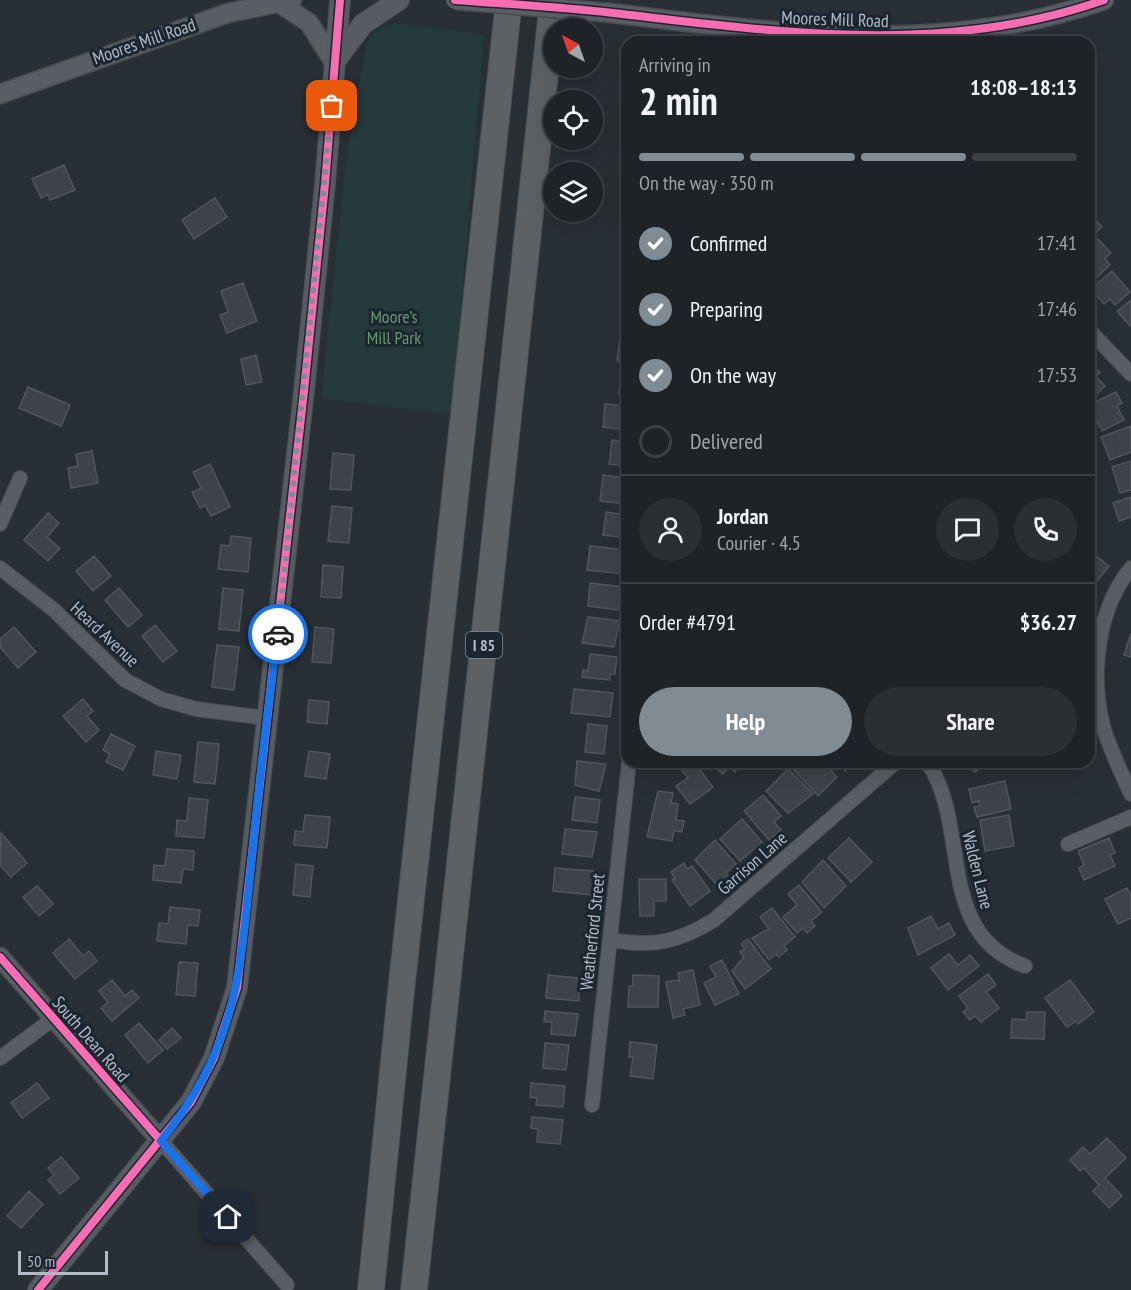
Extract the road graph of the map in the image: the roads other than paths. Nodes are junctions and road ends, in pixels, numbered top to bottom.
1 (340, 0) edge
2 (399, 0) edge
3 (455, 0) edge
4 (509, 0) edge
5 (553, 0) edge
6 (1104, 0) edge
7 (285, 1) edge
8 (829, 36) edge
9 (931, 36) edge
10 (334, 62) junction
11 (0, 94) edge
12 (1095, 336) edge
13 (1131, 374) edge
14 (20, 477) dead end
15 (0, 524) edge
16 (0, 568) edge
17 (1131, 568) edge
18 (1095, 630) edge
19 (266, 718) junction
20 (628, 768) edge
21 (889, 768) edge
22 (931, 768) edge
23 (1131, 795) edge
24 (1131, 817) edge
25 (1068, 844) dead end
26 (610, 940) junction
27 (0, 957) edge
28 (1024, 966) dead end
29 (53, 1019) junction
30 (0, 1058) edge
31 (592, 1105) dead end
32 (161, 1141) junction
33 (288, 1285) dead end
34 (38, 1290) edge
35 (371, 1290) edge
36 (414, 1290) edge

1 - 10 main road
2 - 10 main road
3 - 8 street, Moores Mill Road, bridge
4 - 35 highway, I 85
5 - 36 highway, I 85
6 - 9 street, Moores Mill Road
7 - 10 street
7 - 11 street, Moores Mill Road
10 - 19 main road
12 - 13 street
14 - 15 street
16 - 19 street, Heard Avenue
17 - 18 street
18 - 23 street
19 - 32 main road
20 - 26 street, Weatherford Street
21 - 26 street, Garrison Lane
22 - 28 street, Walden Lane
24 - 25 street
26 - 31 street, Weatherford Street
27 - 29 street, South Dean Road
29 - 30 street
29 - 32 street, South Dean Road
32 - 33 street, South Dean Road
32 - 34 main road

